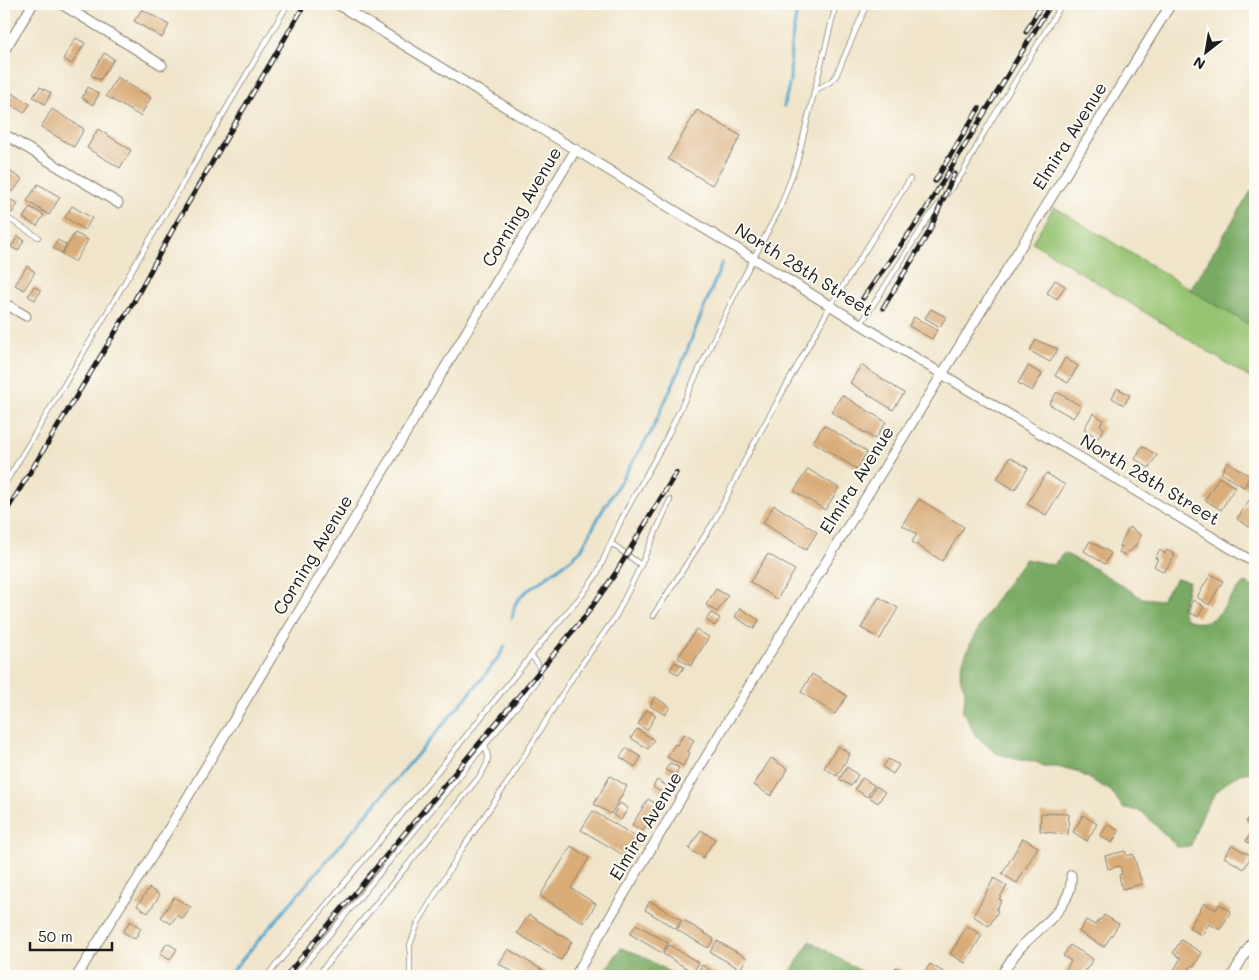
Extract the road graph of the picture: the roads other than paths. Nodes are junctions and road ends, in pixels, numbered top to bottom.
1 (33, 4) edge
2 (61, 4) edge
3 (288, 4) edge
4 (337, 4) edge
5 (836, 4) edge
6 (867, 4) edge
7 (1062, 4) edge
8 (1171, 4) edge
9 (4, 51) edge
10 (162, 65) dead end
11 (814, 90) junction
12 (4, 134) edge
13 (576, 149) junction
14 (910, 179) dead end
15 (118, 203) dead end
16 (4, 216) edge
17 (38, 237) dead end
18 (754, 258) junction
19 (4, 303) edge
20 (831, 305) junction
21 (26, 316) dead end
22 (861, 324) junction
23 (942, 374) junction
24 (4, 485) edge
25 (670, 500) dead end
26 (611, 543) junction
27 (1255, 563) edge
28 (641, 565) junction
29 (653, 616) dead end
30 (531, 656) junction
31 (485, 746) junction
32 (1070, 875) dead end
33 (1255, 937) edge
34 (77, 976) edge
35 (267, 976) edge
36 (295, 976) edge
37 (317, 976) edge
38 (410, 976) edge
39 (575, 976) edge
40 (1001, 976) edge
41 (1232, 976) edge

1 - 9 street
2 - 10 street
3 - 24 lane
4 - 13 street, North 28th Street
5 - 11 lane
6 - 11 lane
7 - 22 lane
8 - 23 street, Elmira Avenue
11 - 18 lane
12 - 15 street
13 - 18 street, North 28th Street
13 - 34 street, Corning Avenue
14 - 20 lane
16 - 17 lane
18 - 20 street, North 28th Street
18 - 26 lane
19 - 21 street
20 - 22 street, North 28th Street
20 - 29 lane
22 - 23 street, North 28th Street
23 - 27 street, North 28th Street
23 - 39 street, Elmira Avenue
25 - 28 lane
26 - 28 lane
26 - 30 lane
28 - 38 lane
30 - 31 lane
30 - 35 lane
31 - 36 lane
31 - 37 lane
32 - 40 street
33 - 41 street

